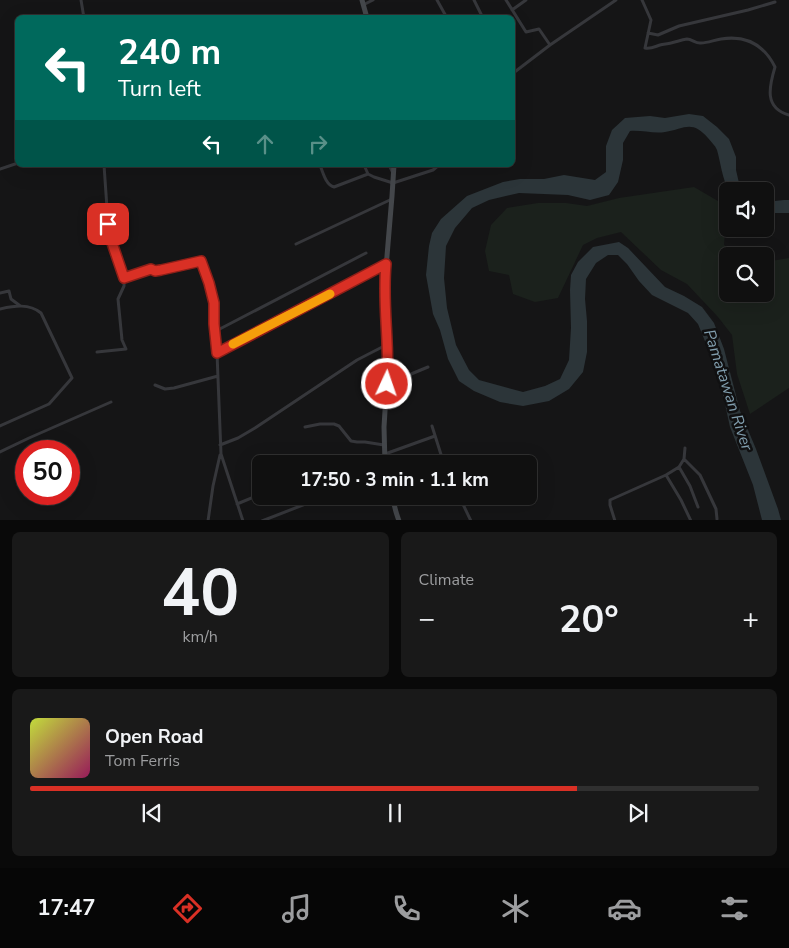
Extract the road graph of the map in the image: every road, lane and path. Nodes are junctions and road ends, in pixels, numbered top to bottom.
1 (82, 0) edge
2 (373, 0) edge
3 (438, 0) edge
4 (474, 0) edge
5 (506, 0) edge
6 (526, 0) edge
7 (616, 0) edge
8 (642, 0) edge
9 (363, 2) edge
10 (775, 2) dead end
11 (512, 10) junction
12 (84, 15) edge
13 (366, 15) edge
14 (446, 15) edge
15 (482, 15) edge
16 (647, 33) junction
17 (550, 46) junction
18 (515, 72) edge
19 (789, 115) edge
20 (15, 164) edge
21 (104, 167) edge
22 (321, 167) edge
23 (365, 167) edge
24 (390, 167) edge
25 (394, 167) edge
26 (437, 167) edge
27 (0, 169) edge
28 (394, 173) junction
29 (368, 174) junction
30 (393, 183) junction
31 (392, 199) junction
32 (296, 244) dead end
33 (366, 253) dead end
34 (386, 264) junction
35 (124, 278) junction
36 (0, 293) edge
37 (19, 305) junction
38 (0, 309) edge
39 (214, 332) junction
40 (388, 344) junction
41 (97, 352) dead end
42 (217, 353) junction
43 (428, 367) dead end
44 (218, 376) junction
45 (387, 384) junction
46 (155, 385) dead end
47 (111, 402) dead end
48 (0, 426) edge
49 (305, 426) dead end
50 (432, 426) dead end
51 (436, 436) junction
52 (220, 445) junction
53 (384, 445) junction
54 (685, 448) dead end
55 (0, 452) edge
56 (220, 454) junction
57 (384, 454) joint
58 (441, 455) edge
59 (684, 459) junction
60 (679, 467) junction
61 (666, 475) junction
62 (252, 498) edge
63 (237, 504) junction
64 (302, 505) edge
65 (394, 505) edge
66 (463, 505) edge
67 (698, 507) dead end
68 (717, 519) dead end
69 (208, 520) edge
70 (243, 520) edge
71 (262, 520) edge
72 (399, 520) edge
73 (470, 520) edge
74 (615, 520) edge
75 (691, 520) edge

1 - 12 street
2 - 9 street
3 - 14 street
4 - 15 street
5 - 11 street
6 - 11 street
7 - 17 street
8 - 16 street
9 - 13 main road
10 - 16 street
11 - 17 street
16 - 19 street
17 - 18 street
20 - 27 street
21 - 35 street
22 - 29 street
23 - 29 street
24 - 28 street
25 - 28 main road
26 - 30 street
28 - 30 main road
29 - 30 street
30 - 31 main road
31 - 32 street
31 - 34 main road
33 - 39 street
34 - 40 main road
34 - 42 street
35 - 39 street
35 - 41 street
36 - 37 street
37 - 38 street
37 - 48 street
39 - 42 street
40 - 45 main road
40 - 52 street
42 - 44 street
43 - 45 street
44 - 46 street
44 - 52 street
45 - 53 main road
47 - 55 street
49 - 53 street
50 - 51 street
51 - 57 street
51 - 58 street
52 - 56 street
53 - 57 main road
54 - 59 street
56 - 63 street
56 - 69 street
59 - 60 street
59 - 68 street
60 - 61 street
60 - 67 street
61 - 74 street
61 - 75 street
62 - 63 street
63 - 70 street
64 - 71 street
65 - 72 main road
66 - 73 street

